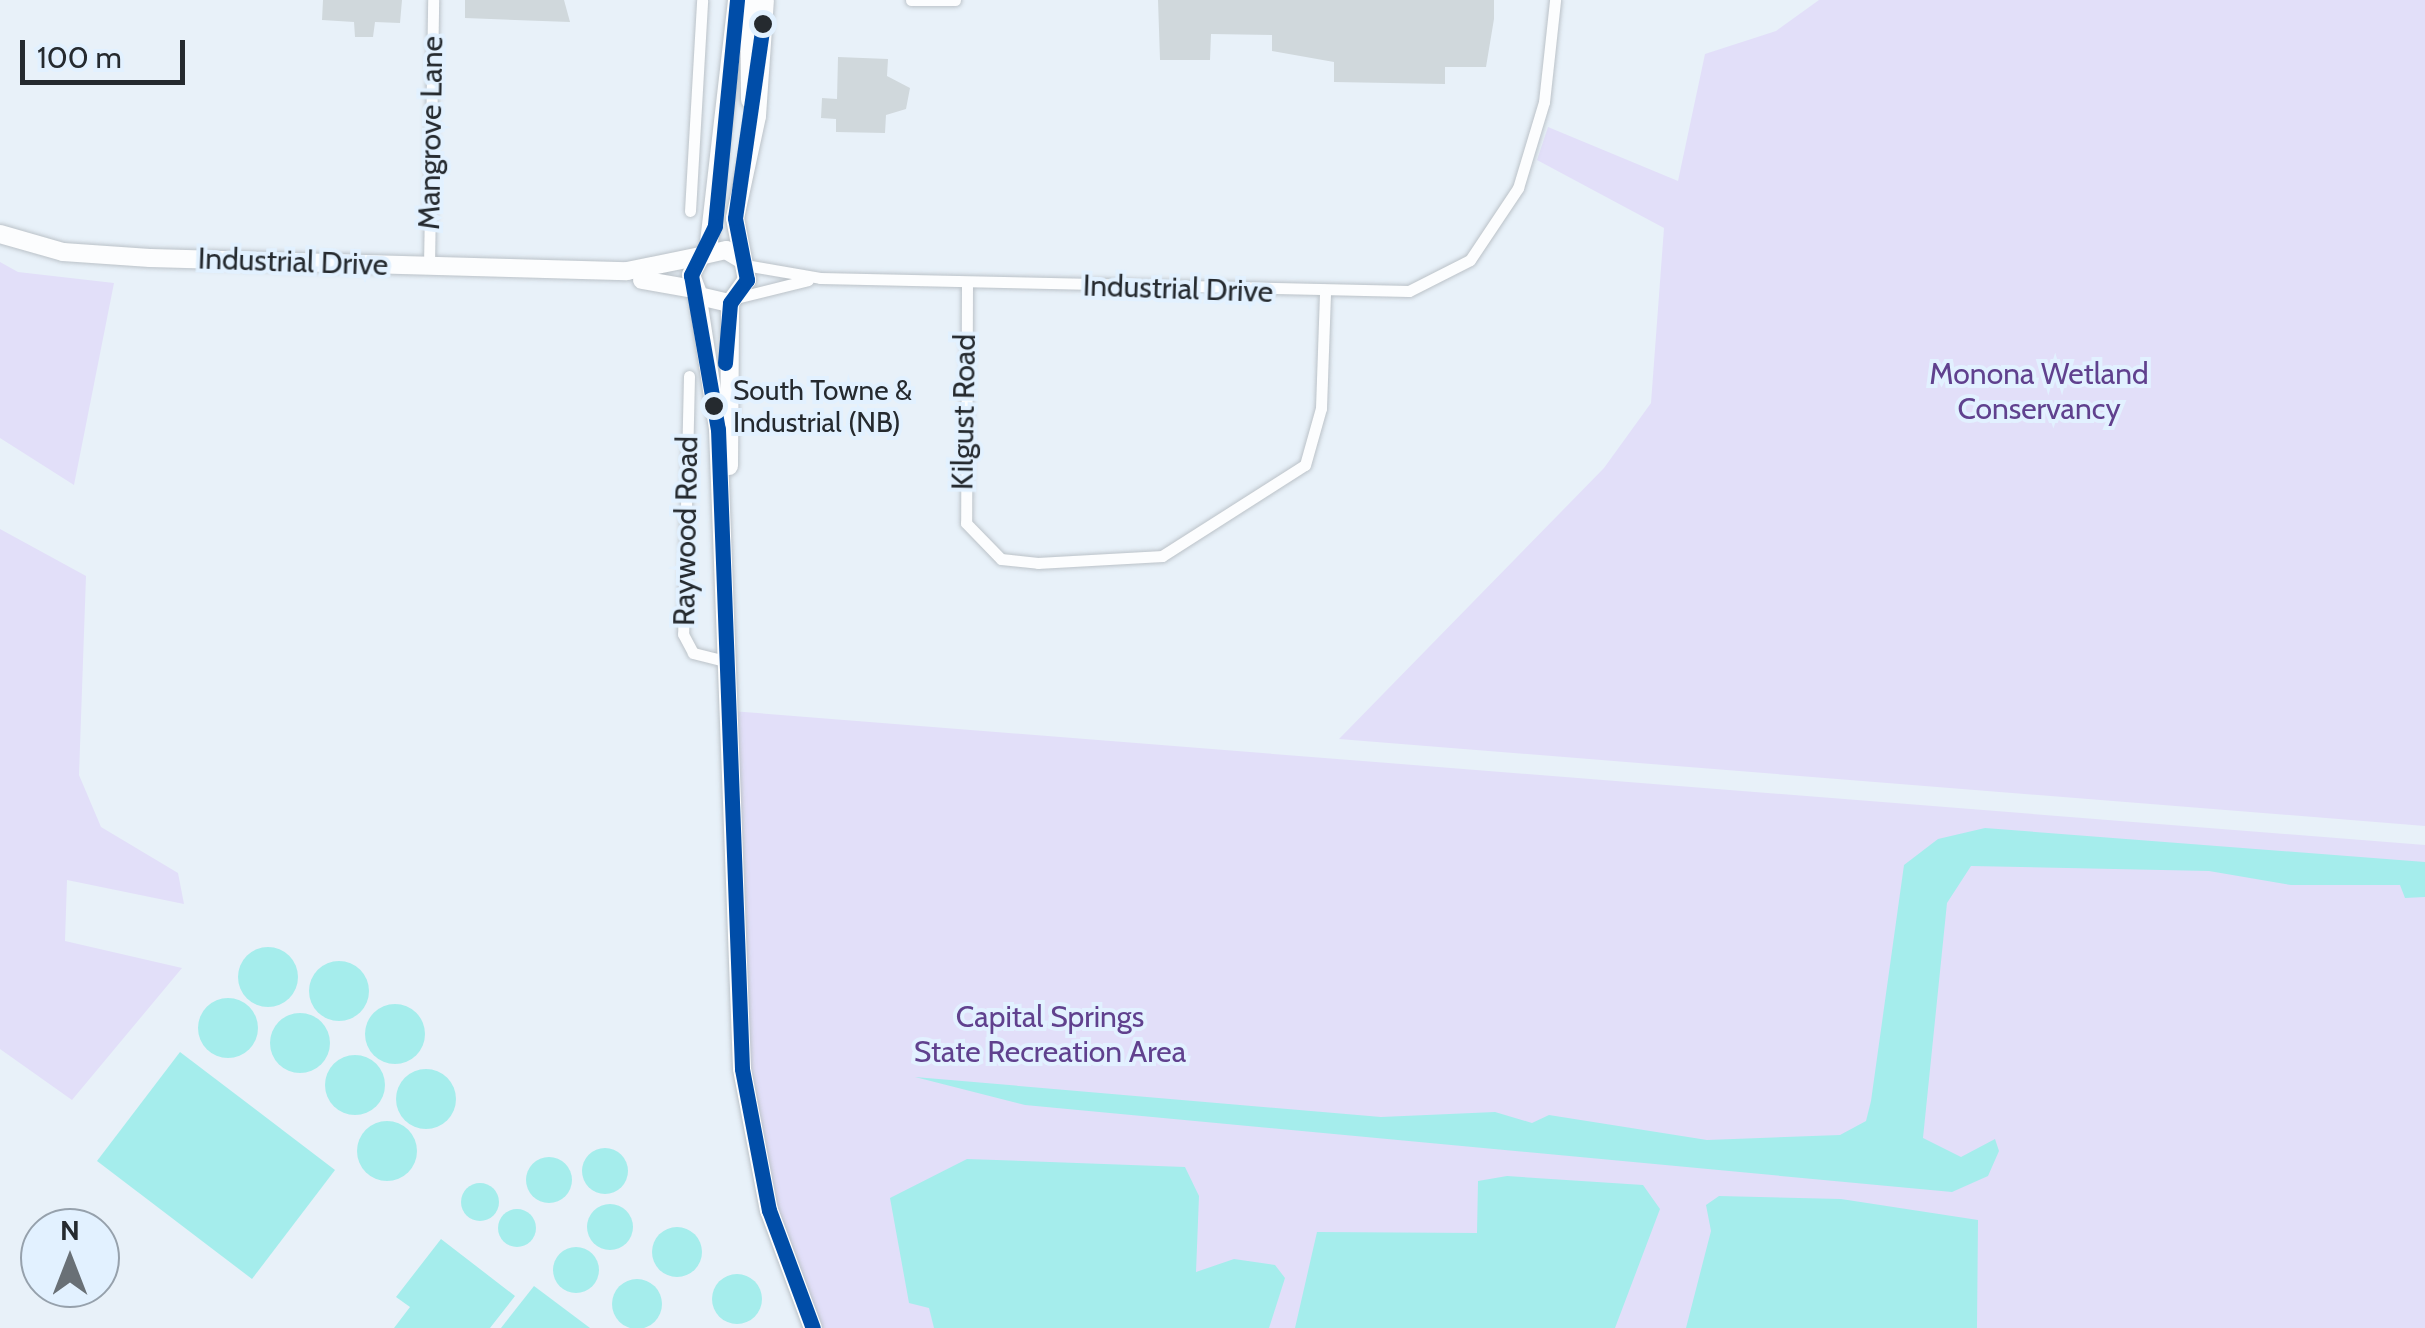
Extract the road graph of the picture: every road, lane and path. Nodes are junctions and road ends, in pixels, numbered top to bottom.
1 (433, 0) edge
2 (702, 0) edge
3 (737, 0) edge
4 (911, 0) edge
5 (956, 0) edge
6 (1555, 0) edge
7 (762, 2) edge
8 (690, 211) dead end
9 (0, 234) edge
10 (705, 253) junction
11 (743, 262) junction
12 (429, 267) junction
13 (588, 270) junction
14 (820, 278) junction
15 (967, 282) junction
16 (696, 291) junction
17 (1325, 293) junction
18 (733, 301) junction
19 (689, 376) dead end
20 (722, 516) junction
21 (721, 660) junction
22 (813, 1328) edge

1 - 12 street, Mangrove Lane
2 - 8 street
3 - 10 street
4 - 5 street
6 - 17 street, Industrial Drive
7 - 11 street
9 - 12 street, Industrial Drive
10 - 11 street
10 - 13 street, Industrial Drive
10 - 16 street
11 - 14 street, Industrial Drive
11 - 18 street
12 - 13 street, Industrial Drive
13 - 16 street, Industrial Drive
14 - 15 street, Industrial Drive
14 - 18 street, Industrial Drive
15 - 17 street, Industrial Drive
15 - 17 street, Kilgust Road
16 - 18 street, Industrial Drive
16 - 20 street
18 - 20 street
19 - 21 street, Raywood Road
20 - 21 street
21 - 22 street

